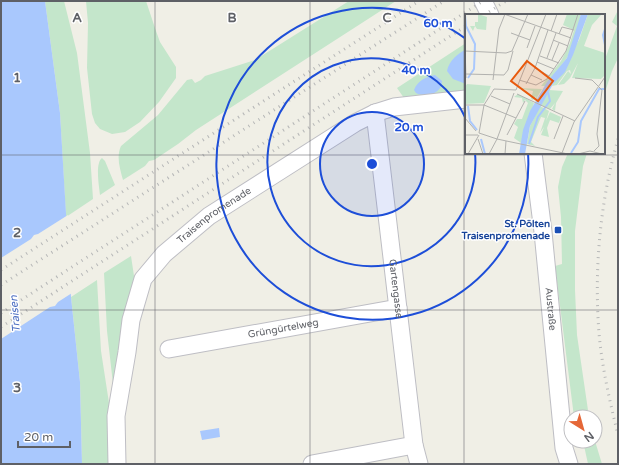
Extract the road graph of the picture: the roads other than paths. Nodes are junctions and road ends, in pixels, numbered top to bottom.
1 (483, 1) edge
2 (490, 14) edge
3 (465, 99) edge
4 (375, 113) junction
5 (533, 154) edge
6 (398, 308) junction
7 (169, 349) dead end
8 (414, 445) junction
9 (117, 464) edge
10 (312, 464) edge
11 (419, 464) edge
12 (569, 464) edge

1 - 2 street
3 - 4 street, Traisenpromenade
4 - 6 street, Gartengasse
4 - 9 street, Traisenpromenade
5 - 12 street, Austraße
6 - 7 street, Grüngürtelweg
6 - 8 street, Gartengasse
8 - 10 street
8 - 11 street, Gartengasse

